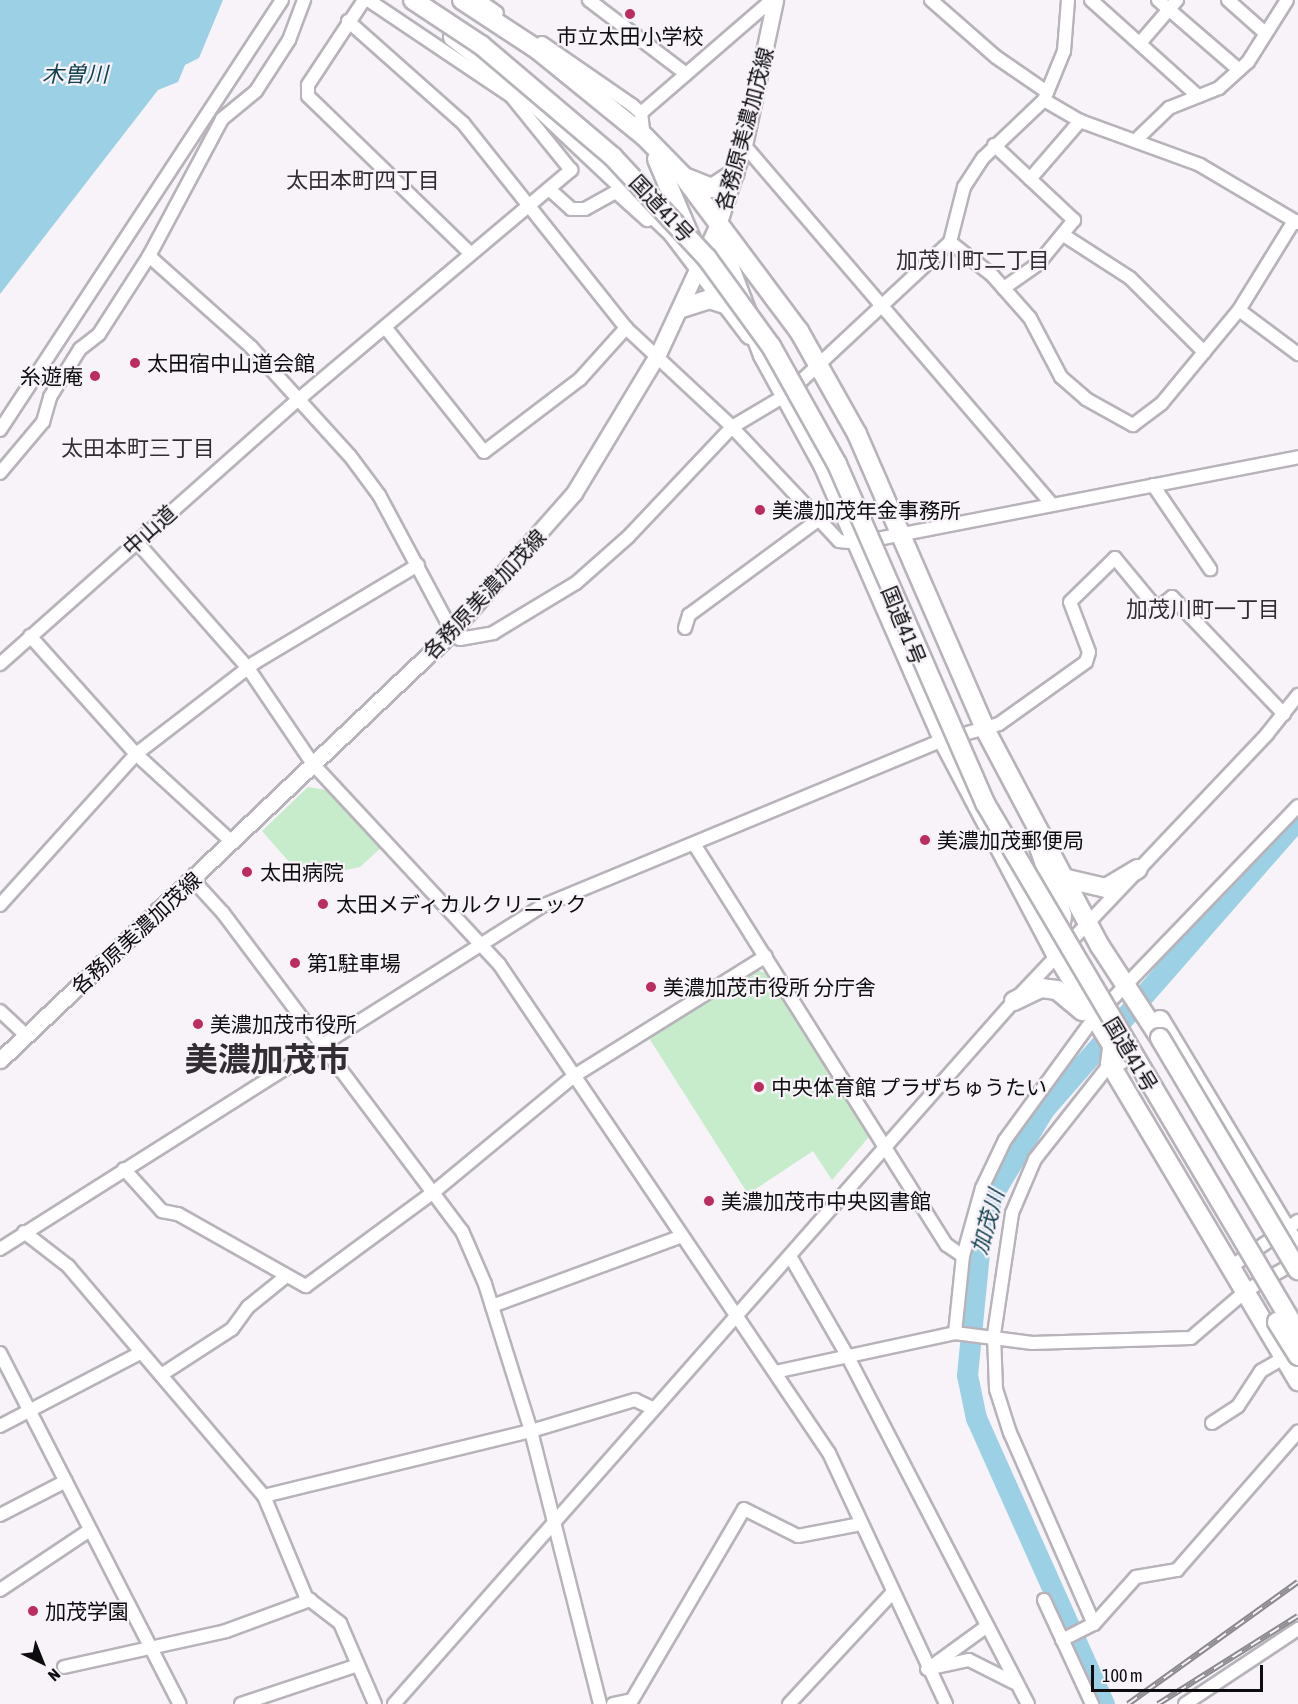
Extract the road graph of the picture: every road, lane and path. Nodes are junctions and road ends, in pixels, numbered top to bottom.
1 (282, 0) edge
2 (304, 0) edge
3 (366, 0) edge
4 (400, 0) edge
5 (413, 0) edge
6 (432, 0) edge
7 (462, 0) edge
8 (479, 0) edge
9 (589, 0) edge
10 (774, 0) edge
11 (931, 0) edge
12 (1068, 0) edge
13 (1091, 0) edge
14 (1158, 0) edge
15 (1228, 0) edge
16 (1287, 0) edge
17 (1173, 5) edge
18 (348, 21) junction
19 (1263, 31) junction
20 (1140, 44) junction
21 (1239, 70) junction
22 (686, 74) junction
23 (1046, 96) junction
24 (1198, 96) junction
25 (640, 113) junction
26 (1080, 121) junction
27 (644, 136) junction
28 (1137, 139) junction
29 (744, 145) junction
30 (994, 145) junction
31 (735, 173) junction
32 (613, 174) junction
33 (683, 176) junction
34 (1030, 179) junction
35 (549, 189) junction
36 (526, 207) junction
37 (585, 209) junction
38 (719, 222) junction
39 (1296, 222) edge
40 (672, 232) junction
41 (1065, 236) junction
42 (950, 242) junction
43 (470, 253) junction
44 (149, 256) junction
45 (699, 263) junction
46 (1004, 288) junction
47 (882, 303) junction
48 (730, 306) junction
49 (682, 308) junction
50 (1239, 310) junction
51 (385, 327) junction
52 (626, 328) junction
53 (1204, 352) junction
54 (658, 354) junction
55 (1298, 354) edge
56 (763, 355) junction
57 (819, 364) junction
58 (786, 394) junction
59 (299, 399) junction
60 (732, 427) junction
61 (0, 430) edge
62 (1298, 457) edge
63 (0, 473) edge
64 (1153, 485) junction
65 (1050, 502) junction
66 (818, 520) junction
67 (849, 523) junction
68 (830, 532) junction
69 (902, 533) junction
70 (136, 541) junction
71 (857, 543) junction
72 (418, 565) junction
73 (1210, 569) dead end
74 (686, 628) dead end
75 (452, 631) junction
76 (30, 636) junction
77 (0, 664) edge
78 (248, 668) junction
79 (1298, 695) edge
80 (1284, 714) junction
81 (986, 731) junction
82 (943, 740) junction
83 (136, 754) junction
84 (313, 764) junction
85 (1017, 790) junction
86 (1298, 806) edge
87 (232, 842) junction
88 (694, 844) junction
89 (1138, 869) junction
90 (1063, 878) junction
91 (192, 879) junction
92 (0, 905) edge
93 (1087, 922) junction
94 (483, 942) junction
95 (1056, 954) junction
96 (766, 956) junction
97 (1131, 986) junction
98 (1014, 1001) junction
99 (0, 1011) edge
100 (1149, 1012) junction
101 (27, 1036) junction
102 (322, 1044) junction
103 (1108, 1044) junction
104 (0, 1060) edge
105 (574, 1076) junction
106 (885, 1146) junction
107 (124, 1169) junction
108 (435, 1191) junction
109 (1293, 1227) edge
110 (24, 1233) junction
111 (680, 1237) junction
112 (0, 1250) edge
113 (1298, 1250) edge
114 (790, 1256) junction
115 (963, 1256) junction
116 (1298, 1261) edge
117 (1232, 1266) junction
118 (1298, 1270) edge
119 (284, 1278) junction
120 (1246, 1290) junction
121 (492, 1306) junction
122 (734, 1316) junction
123 (1298, 1322) edge
124 (955, 1333) junction
125 (1298, 1333) edge
126 (994, 1334) junction
127 (1298, 1339) edge
128 (0, 1353) edge
129 (140, 1353) junction
130 (1288, 1354) edge
131 (848, 1357) junction
132 (775, 1372) junction
133 (161, 1375) junction
134 (1298, 1382) edge
135 (652, 1408) junction
136 (29, 1412) junction
137 (1212, 1423) dead end
138 (0, 1426) edge
139 (531, 1431) junction
140 (1298, 1432) edge
141 (66, 1481) junction
142 (264, 1496) junction
143 (0, 1515) edge
144 (555, 1522) junction
145 (861, 1524) junction
146 (90, 1530) junction
147 (0, 1590) edge
148 (893, 1592) junction
149 (310, 1600) junction
150 (1044, 1600) dead end
151 (987, 1626) junction
152 (1090, 1627) junction
153 (1298, 1629) edge
154 (1064, 1639) junction
155 (150, 1647) junction
156 (358, 1665) junction
157 (64, 1667) dead end
158 (927, 1669) junction
159 (1017, 1685) junction
160 (180, 1704) edge
161 (241, 1704) edge
162 (375, 1704) edge
163 (394, 1704) edge
164 (600, 1704) edge
165 (613, 1704) edge
166 (789, 1704) edge
167 (946, 1704) edge
168 (1028, 1704) edge
169 (1092, 1704) edge
170 (1185, 1704) edge

1 - 61 street
2 - 44 street
3 - 18 street
3 - 35 street, 中山道
4 - 32 highway
5 - 125 highway, 国道41号, bridge
6 - 123 highway, 国道41号, bridge
7 - 27 highway
8 - 25 street
9 - 22 street
10 - 22 street
10 - 29 main road, 各務原美濃加茂線
11 - 23 street
12 - 23 street
13 - 20 street
14 - 17 street
15 - 19 street
16 - 19 street
17 - 20 street
17 - 21 street
18 - 36 street
18 - 43 street
19 - 21 street
20 - 24 street
21 - 24 street
22 - 25 street
23 - 26 street
23 - 30 street
24 - 28 street
25 - 27 street
26 - 28 street
26 - 34 street
27 - 33 highway
27 - 45 highway
28 - 39 street
29 - 31 main road, 各務原美濃加茂線
29 - 47 street
30 - 34 street
30 - 42 street
31 - 33 highway
31 - 38 main road, 各務原美濃加茂線
32 - 37 street
32 - 40 highway
33 - 38 highway
34 - 41 street
35 - 36 street, 中山道
35 - 37 street
36 - 43 street, 中山道
36 - 52 street
37 - 40 street
38 - 45 main road, 各務原美濃加茂線
38 - 56 highway
38 - 57 highway
39 - 50 street
40 - 45 highway
41 - 46 street
41 - 53 street
42 - 46 street
42 - 47 street
43 - 51 street, 中山道
44 - 59 street
44 - 63 street
45 - 48 highway
45 - 49 main road, 各務原美濃加茂線
46 - 53 street
47 - 57 street
47 - 65 street
48 - 49 highway
48 - 56 highway
49 - 54 main road, 各務原美濃加茂線
50 - 53 street
50 - 55 street
51 - 52 street
51 - 59 street, 中山道
52 - 54 street
54 - 60 street
54 - 75 main road, 各務原美濃加茂線
56 - 58 highway
57 - 58 street
57 - 69 highway
58 - 60 street
58 - 67 highway
59 - 70 street, 中山道
59 - 72 street
60 - 66 street
60 - 75 street
62 - 64 street
64 - 65 street
64 - 73 street
65 - 69 street
66 - 68 street
66 - 74 street
67 - 68 street
67 - 71 highway
68 - 71 street
69 - 71 street
69 - 81 highway
70 - 76 street, 中山道
70 - 78 street
71 - 82 highway
72 - 75 street
72 - 78 street
75 - 84 main road, 各務原美濃加茂線
76 - 77 street, 中山道
76 - 83 street
78 - 83 street
78 - 84 street
79 - 80 street
80 - 81 street
80 - 89 street
81 - 82 street
81 - 85 highway
82 - 88 street
82 - 95 highway
83 - 87 street
83 - 92 street
84 - 87 main road, 各務原美濃加茂線
84 - 94 street
85 - 90 highway
85 - 95 highway
86 - 97 street
87 - 91 main road, 各務原美濃加茂線
88 - 94 street
88 - 96 street
89 - 90 highway
89 - 93 street
90 - 93 highway
91 - 101 main road, 各務原美濃加茂線
91 - 102 street
93 - 95 street
93 - 97 highway
93 - 103 highway
94 - 102 street
94 - 105 street
95 - 98 street
95 - 103 highway
96 - 105 street
96 - 106 street
97 - 100 highway
97 - 103 street
98 - 103 highway
98 - 106 street
99 - 101 street
100 - 109 highway
100 - 118 highway, bridge
101 - 104 main road, 各務原美濃加茂線
102 - 107 street
102 - 108 street
103 - 115 street
103 - 117 highway
103 - 126 street
103 - 130 highway, bridge
105 - 108 street
105 - 111 street
106 - 114 street
106 - 115 street
107 - 110 street
107 - 119 street
108 - 119 street
108 - 121 street
109 - 113 highway
109 - 117 street
110 - 112 street
110 - 129 street
111 - 121 street
111 - 122 street
114 - 122 street
114 - 131 street
115 - 124 street
116 - 120 street
117 - 120 highway
119 - 133 street
120 - 126 street
120 - 130 highway
121 - 139 street
122 - 132 street
122 - 135 street
124 - 126 street
124 - 131 street
126 - 152 street
127 - 130 street
128 - 136 street
129 - 133 street
129 - 136 street
130 - 134 highway
130 - 137 street
131 - 132 street
131 - 151 street
132 - 145 street
133 - 142 street
135 - 139 street
135 - 144 street
136 - 138 street
136 - 141 street
139 - 142 street
139 - 144 street
140 - 152 street
141 - 143 street
141 - 146 street
142 - 149 street
144 - 163 street
144 - 164 street
145 - 148 street
145 - 165 street
146 - 147 street
146 - 155 street
148 - 158 street
148 - 166 street
149 - 155 street
149 - 156 street
150 - 154 street
151 - 158 street
151 - 159 street
152 - 154 street
153 - 170 street
154 - 169 street
155 - 157 street
155 - 160 street
156 - 161 street
156 - 162 street
158 - 159 street
158 - 167 street
159 - 168 street

